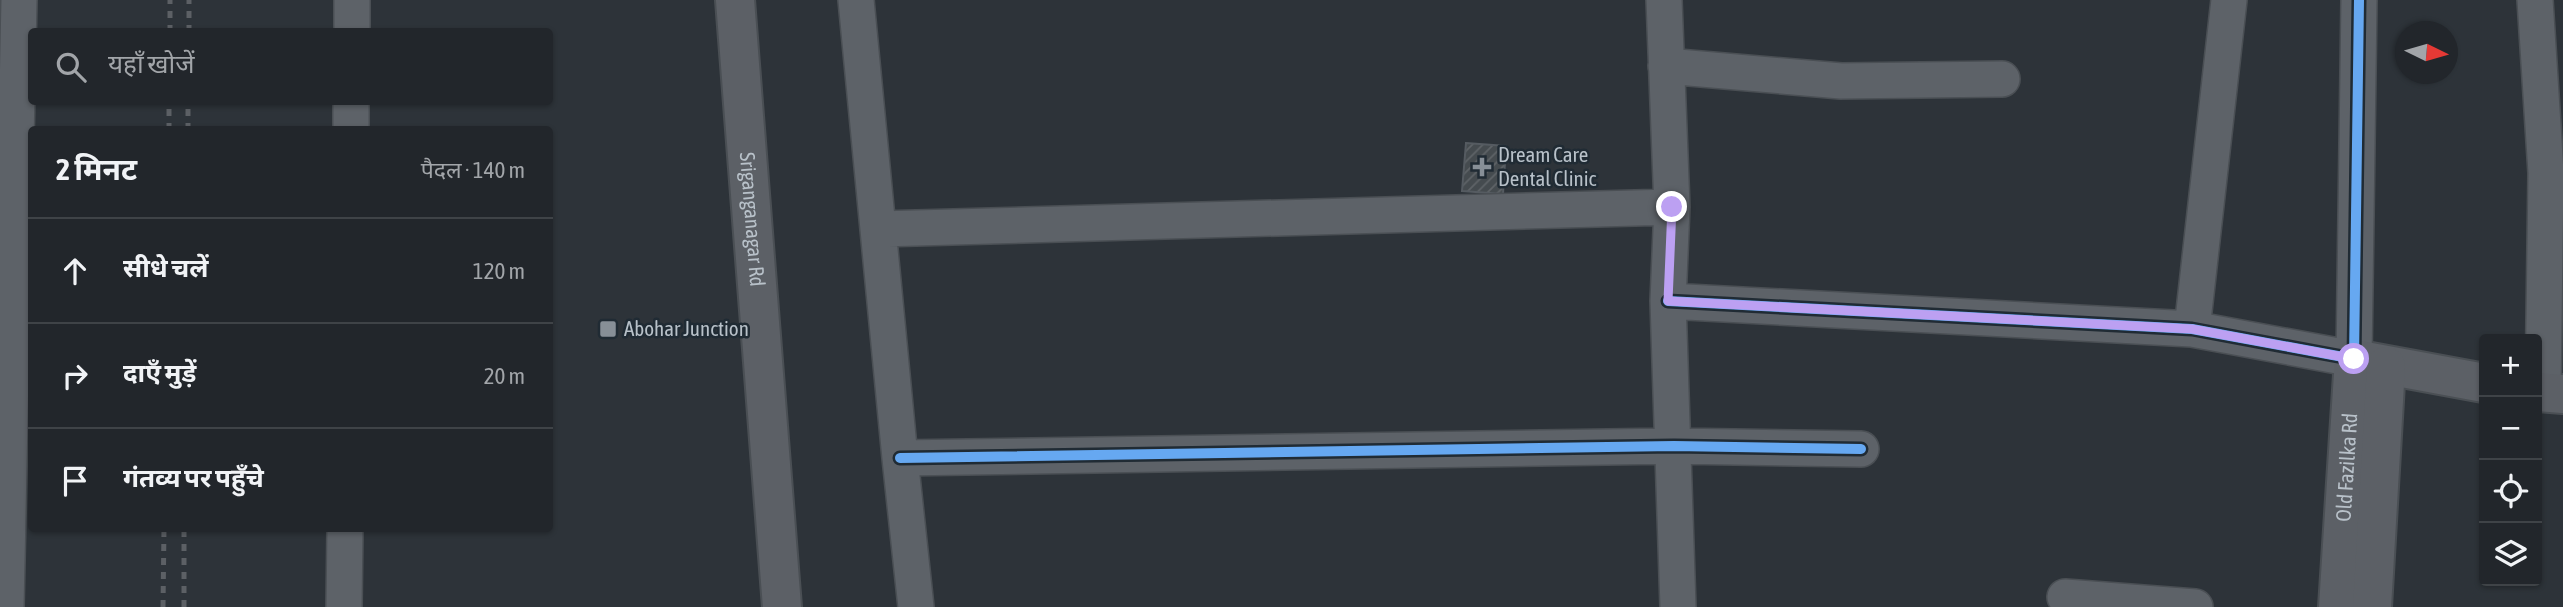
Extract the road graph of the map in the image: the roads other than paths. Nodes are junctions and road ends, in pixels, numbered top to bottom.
1 (19, 0) edge
2 (352, 0) edge
3 (735, 0) edge
4 (856, 0) edge
5 (1664, 0) edge
6 (2229, 0) edge
7 (2359, 0) edge
8 (2535, 0) edge
9 (352, 28) edge
10 (1666, 66) junction
11 (2002, 79) dead end
12 (351, 105) edge
13 (351, 126) edge
14 (1672, 207) junction
15 (879, 229) junction
16 (1668, 301) junction
17 (2192, 329) junction
18 (2370, 363) junction
19 (2479, 382) edge
20 (2548, 393) edge
21 (1674, 446) junction
22 (1861, 449) dead end
23 (900, 458) junction
24 (345, 532) edge
25 (2065, 597) dead end
26 (6, 607) edge
27 (344, 607) edge
28 (782, 607) edge
29 (916, 607) edge
30 (1678, 607) edge
31 (2195, 607) edge
32 (2338, 607) edge
33 (2372, 607) edge

1 - 26 street
2 - 9 street
3 - 28 main road, Sriganganagar Rd
4 - 15 street
5 - 10 street
6 - 17 street
7 - 18 street
8 - 20 street
10 - 11 street
10 - 14 street
12 - 13 street
14 - 15 street
14 - 16 street
15 - 23 street
16 - 17 street
16 - 21 street
17 - 18 street
18 - 19 main road
18 - 32 main road, Old Fazilka Rd
18 - 33 main road, Old Fazilka Rd
21 - 22 street
21 - 23 street
21 - 30 street
23 - 29 street
24 - 27 street
25 - 31 street

